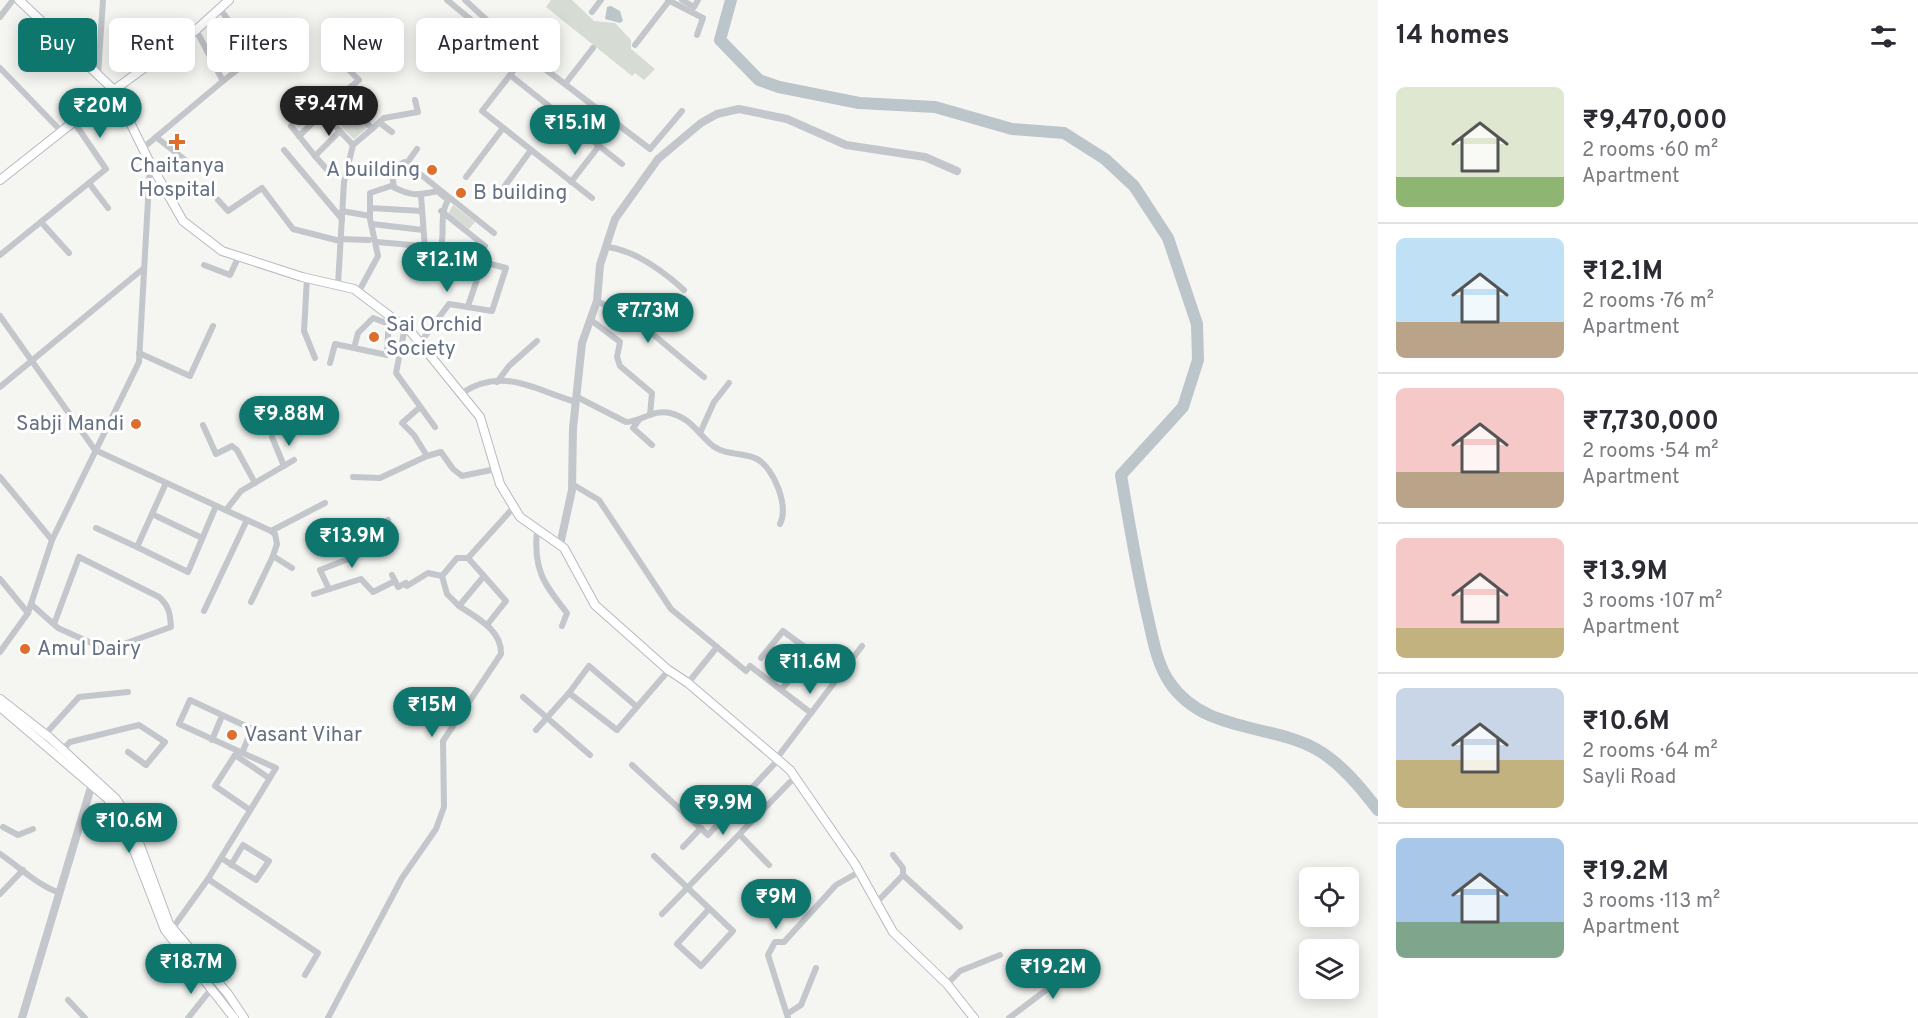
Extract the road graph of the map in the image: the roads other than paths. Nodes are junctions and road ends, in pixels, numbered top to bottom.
1 (13, 0) edge
2 (19, 0) edge
3 (103, 0) edge
4 (229, 0) edge
5 (447, 0) edge
6 (465, 0) edge
7 (477, 0) edge
8 (602, 0) edge
9 (669, 0) edge
10 (682, 0) edge
11 (698, 0) edge
12 (472, 6) junction
13 (220, 9) junction
14 (592, 12) dead end
15 (0, 17) edge
16 (227, 18) edge
17 (196, 30) junction
18 (697, 35) dead end
19 (635, 45) dead end
20 (593, 48) dead end
21 (0, 68) edge
22 (234, 72) edge
23 (351, 72) edge
24 (98, 75) junction
25 (510, 75) junction
26 (223, 81) junction
27 (565, 84) junction
28 (114, 90) junction
29 (343, 93) junction
30 (310, 99) dead end
31 (415, 100) dead end
32 (682, 111) dead end
33 (322, 112) junction
34 (74, 122) junction
35 (380, 123) junction
36 (291, 126) dead end
37 (503, 128) junction
38 (372, 129) junction
39 (340, 131) junction
40 (62, 132) junction
41 (392, 132) dead end
42 (298, 136) junction
43 (156, 137) junction
44 (353, 145) junction
45 (599, 146) junction
46 (143, 148) junction
47 (417, 149) dead end
48 (284, 150) dead end
49 (531, 150) junction
50 (315, 156) junction
51 (150, 163) junction
52 (189, 163) dead end
53 (407, 163) junction
54 (622, 164) dead end
55 (957, 171) dead end
56 (329, 172) dead end
57 (466, 177) dead end
58 (0, 180) edge
59 (571, 182) junction
60 (89, 183) junction
61 (394, 187) junction
62 (421, 195) junction
63 (496, 198) dead end
64 (592, 198) dead end
65 (218, 200) dead end
66 (370, 207) junction
67 (108, 208) dead end
68 (342, 211) junction
69 (422, 211) junction
70 (441, 211) junction
71 (370, 216) junction
72 (342, 219) junction
73 (41, 222) junction
74 (372, 224) junction
75 (423, 230) junction
76 (494, 233) dead end
77 (340, 240) junction
78 (372, 241) junction
79 (424, 246) junction
80 (485, 246) dead end
81 (608, 247) junction
82 (69, 253) dead end
83 (0, 255) edge
84 (239, 256) junction
85 (204, 265) dead end
86 (144, 268) junction
87 (307, 278) junction
88 (338, 285) junction
89 (684, 290) dead end
90 (358, 293) junction
91 (597, 301) junction
92 (468, 306) junction
93 (0, 316) edge
94 (389, 320) junction
95 (591, 320) junction
96 (213, 326) dead end
97 (405, 327) junction
98 (537, 341) dead end
99 (420, 343) junction
100 (354, 348) junction
101 (139, 353) junction
102 (315, 358) dead end
103 (32, 360) junction
104 (330, 363) dead end
105 (704, 377) dead end
106 (497, 382) junction
107 (729, 383) dead end
108 (0, 387) edge
109 (462, 393) junction
110 (577, 400) junction
111 (419, 408) junction
112 (650, 415) junction
113 (640, 419) junction
114 (203, 425) dead end
115 (435, 427) dead end
116 (700, 433) junction
117 (272, 437) dead end
118 (652, 445) dead end
119 (95, 450) junction
120 (427, 456) junction
121 (294, 460) dead end
122 (284, 466) junction
123 (496, 469) junction
124 (0, 477) edge
125 (353, 477) dead end
126 (166, 483) junction
127 (255, 483) junction
128 (572, 484) junction
129 (326, 503) dead end
130 (216, 506) junction
131 (514, 507) junction
132 (226, 510) junction
133 (152, 514) junction
134 (247, 520) junction
135 (388, 520) dead end
136 (780, 524) dead end
137 (96, 528) dead end
138 (537, 529) junction
139 (271, 531) junction
140 (202, 538) junction
141 (52, 540) junction
142 (560, 545) junction
143 (137, 547) junction
144 (273, 556) junction
145 (468, 558) junction
146 (292, 568) dead end
147 (442, 576) junction
148 (484, 576) junction
149 (0, 580) edge
150 (329, 589) junction
151 (314, 594) dead end
152 (251, 602) dead end
153 (31, 604) junction
154 (459, 606) junction
155 (204, 611) dead end
156 (28, 613) junction
157 (54, 624) junction
158 (487, 625) junction
159 (562, 626) dead end
160 (862, 646) dead end
161 (717, 647) junction
162 (0, 652) edge
163 (812, 652) junction
164 (761, 658) dead end
165 (669, 670) junction
166 (841, 674) junction
167 (688, 683) junction
168 (781, 690) junction
169 (128, 692) dead end
170 (569, 693) junction
171 (523, 697) dead end
172 (0, 699) edge
173 (636, 706) junction
174 (0, 707) edge
175 (811, 713) junction
176 (222, 716) junction
177 (546, 717) junction
178 (536, 730) dead end
179 (43, 737) junction
180 (212, 740) junction
181 (60, 752) junction
182 (128, 752) dead end
183 (242, 753) junction
184 (590, 754) dead end
185 (777, 759) junction
186 (632, 765) dead end
187 (269, 778) junction
188 (797, 778) junction
189 (92, 784) junction
190 (250, 810) junction
191 (1, 827) edge
192 (701, 828) junction
193 (33, 829) dead end
194 (740, 835) junction
195 (683, 847) dead end
196 (0, 854) edge
197 (654, 855) dead end
198 (893, 855) dead end
199 (221, 858) junction
200 (231, 864) junction
201 (769, 865) dead end
202 (23, 870) junction
203 (859, 872) junction
204 (903, 875) junction
205 (208, 879) junction
206 (688, 888) junction
207 (60, 893) junction
208 (0, 894) edge
209 (875, 904) junction
210 (710, 909) junction
211 (662, 914) dead end
212 (960, 927) dead end
213 (170, 932) junction
214 (1000, 955) dead end
215 (1082, 963) dead end
216 (816, 968) dead end
217 (305, 975) dead end
218 (947, 984) junction
219 (212, 988) junction
220 (68, 1000) dead end
221 (788, 1016) edge
222 (22, 1018) edge
223 (85, 1018) edge
224 (188, 1018) edge
225 (234, 1018) edge
226 (244, 1018) edge
227 (328, 1018) edge
228 (974, 1018) edge
229 (1009, 1018) edge

1 - 15 street
2 - 24 main road
3 - 24 street
4 - 13 main road
5 - 25 street
6 - 12 street
7 - 12 street
8 - 14 street
9 - 18 street
9 - 19 street
10 - 11 street
12 - 27 street
13 - 16 street
13 - 17 main road
17 - 26 street
17 - 28 main road
20 - 27 street
21 - 40 street
22 - 26 street
23 - 29 street
24 - 28 main road
25 - 37 street
25 - 45 street
26 - 43 street
27 - 32 street
28 - 34 main road
28 - 46 main road
29 - 33 street
29 - 38 street
30 - 33 street
31 - 35 street
33 - 39 street
33 - 42 street
34 - 40 main road
34 - 60 street
35 - 38 street
35 - 41 street
36 - 42 street
37 - 49 street
37 - 57 street
38 - 44 street
39 - 44 street
39 - 50 street
40 - 58 main road
42 - 50 street
43 - 46 street
43 - 52 street
44 - 68 street
45 - 54 street
45 - 59 street
46 - 51 main road
47 - 53 street
48 - 72 street
49 - 59 street
49 - 63 street
50 - 56 street
51 - 84 main road
51 - 86 street
53 - 61 street
53 - 76 street
55 - 81 street
59 - 64 street
60 - 67 street
60 - 73 street
61 - 62 street
61 - 66 street
62 - 69 street
62 - 70 street
65 - 77 street
66 - 69 street
66 - 71 street
68 - 71 street
68 - 72 street
69 - 75 street
70 - 79 street
70 - 80 street
71 - 74 street
72 - 77 street
73 - 82 street
73 - 83 street
74 - 75 street
74 - 78 street
75 - 79 street
77 - 78 street
77 - 88 street
78 - 79 street
78 - 90 street
81 - 89 street
81 - 91 street
84 - 85 street
84 - 87 main road
86 - 101 street
86 - 103 street
87 - 88 main road
87 - 102 street
88 - 90 main road
90 - 94 main road
91 - 95 street
91 - 105 street
92 - 92 street
92 - 99 street
93 - 103 street
94 - 97 main road
94 - 100 street
94 - 100 street
95 - 110 street
95 - 112 street
96 - 101 street
97 - 99 main road
97 - 111 street
98 - 106 street
99 - 109 main road
100 - 104 street
101 - 119 street
103 - 108 street
103 - 119 street
106 - 109 street
106 - 110 street
107 - 116 street
109 - 123 main road
110 - 113 street
110 - 128 street
111 - 115 street
111 - 120 street
112 - 113 street
112 - 116 street
113 - 118 street
114 - 127 street
116 - 136 street
117 - 122 street
119 - 126 street
119 - 141 street
120 - 123 street
120 - 125 street
121 - 122 street
122 - 127 street
123 - 131 main road
124 - 141 street
126 - 130 street
126 - 133 street
127 - 132 street
128 - 142 street
128 - 161 street
129 - 139 street
130 - 132 street
130 - 140 street
131 - 138 main road
131 - 145 street
132 - 134 street
133 - 140 street
133 - 143 street
134 - 139 street
134 - 155 street
135 - 150 street
137 - 143 street
138 - 142 main road
138 - 159 street
139 - 144 street
140 - 143 street
141 - 153 street
142 - 165 main road
144 - 146 street
144 - 152 street
145 - 147 street
145 - 148 street
147 - 150 street
147 - 154 street
148 - 154 street
148 - 158 street
149 - 156 street
150 - 151 street
153 - 156 street
153 - 157 street
154 - 158 street
156 - 162 street
157 - 157 street
158 - 227 street
160 - 166 street
161 - 167 street
161 - 168 street
163 - 164 street
163 - 166 street
163 - 168 street
165 - 167 main road
165 - 173 street
166 - 175 street
167 - 185 main road
168 - 175 street
169 - 179 street
170 - 173 street
170 - 173 street
170 - 177 street
171 - 177 street
172 - 179 main road
174 - 179 main road
175 - 185 street
176 - 180 street
176 - 180 street
176 - 183 street
177 - 178 street
177 - 184 street
179 - 181 main road
180 - 183 street
181 - 182 street
181 - 189 main road
181 - 213 main road
183 - 187 street
185 - 188 main road
185 - 192 street
186 - 192 street
187 - 190 street
187 - 190 street
188 - 194 street
188 - 203 main road
189 - 207 street
189 - 213 main road
190 - 199 street
191 - 193 street
192 - 195 street
194 - 201 street
194 - 206 street
196 - 202 street
197 - 206 street
198 - 204 street
199 - 200 street
199 - 205 street
200 - 200 street
202 - 207 street
202 - 208 street
203 - 209 main road
203 - 221 street
204 - 209 street
204 - 212 street
205 - 213 street
205 - 217 street
206 - 210 street
206 - 211 street
207 - 222 street
209 - 218 main road
210 - 210 street
213 - 219 main road
213 - 226 main road
214 - 218 street
215 - 229 street
216 - 221 street
218 - 228 main road
219 - 224 street
219 - 225 main road
220 - 223 street

